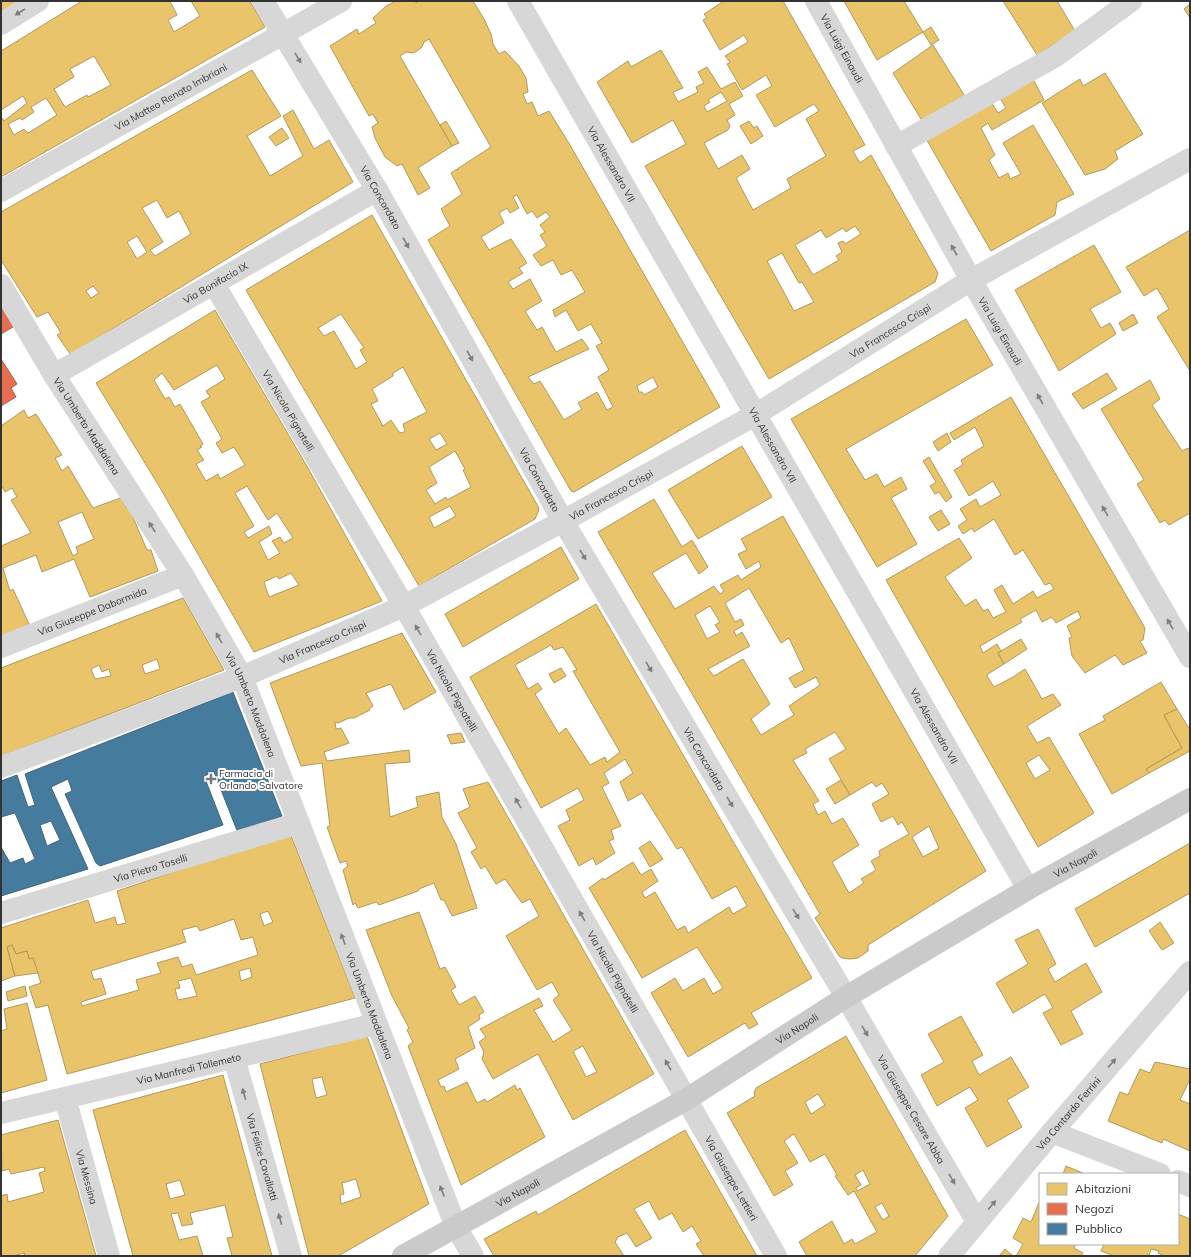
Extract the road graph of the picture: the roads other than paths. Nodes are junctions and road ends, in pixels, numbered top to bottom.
1 (38, 1) edge
2 (263, 1) edge
3 (341, 1) edge
4 (518, 1) edge
5 (816, 1) edge
6 (1131, 1) edge
7 (1, 24) edge
8 (283, 34) junction
9 (896, 146) junction
10 (1190, 159) edge
11 (377, 190) junction
12 (1, 192) edge
13 (971, 280) junction
14 (214, 284) junction
15 (1, 285) edge
16 (54, 375) junction
17 (755, 415) junction
18 (563, 521) junction
19 (183, 575) junction
20 (404, 606) junction
21 (1, 647) edge
22 (1190, 657) edge
23 (242, 677) junction
24 (1, 767) edge
25 (1190, 799) edge
26 (299, 823) junction
27 (1028, 890) junction
28 (1, 912) edge
29 (1190, 972) edge
30 (846, 997) junction
31 (376, 1024) junction
32 (234, 1058) junction
33 (65, 1098) junction
34 (687, 1099) junction
35 (1, 1113) edge
36 (1052, 1132) junction
37 (1157, 1173) edge
38 (1179, 1181) edge
39 (1190, 1186) edge
40 (977, 1222) junction
41 (456, 1227) junction
42 (109, 1256) edge
43 (291, 1256) edge
44 (403, 1256) edge
45 (473, 1256) edge
46 (776, 1256) edge
47 (949, 1256) edge

1 -> 7 street
2 - 8 street, Via Concordato
3 - 8 street, Via Matteo Renato Imbriani
4 - 17 street, Via Alessandro VII
5 - 9 street, Via Luigi Einaudi
6 - 9 street
8 -> 11 street, Via Concordato
8 - 12 street, Via Matteo Renato Imbriani
13 -> 9 street, Via Luigi Einaudi
10 - 13 street, Via Francesco Crispi
11 - 14 street, Via Bonifacio IX
11 -> 18 street, Via Concordato
13 - 17 street, Via Francesco Crispi
22 -> 13 street, Via Luigi Einaudi
14 - 16 street, Via Bonifacio IX
14 - 20 street, Via Nicola Pignatelli
15 - 16 street, Via Umberto Maddalena
19 -> 16 street, Via Umberto Maddalena
17 - 18 street, Via Francesco Crispi
17 - 27 street, Via Alessandro VII
18 - 20 street, Via Francesco Crispi
18 -> 30 street, Via Concordato
19 - 21 street, Via Giuseppe Dabormida
23 -> 19 street, Via Umberto Maddalena
20 - 23 street, Via Francesco Crispi
34 -> 20 street, Via Nicola Pignatelli
23 - 24 street, Via Francesco Crispi
23 - 26 street, Via Umberto Maddalena
25 - 27 main road, Via Napoli
26 - 28 street, Via Pietro Toselli
31 -> 26 street, Via Umberto Maddalena
27 - 30 main road, Via Napoli
36 -> 29 street, Via Contardo Ferrini
30 - 34 main road, Via Napoli
30 -> 40 street, Via Giuseppe Cesare Abba
31 - 32 street, Via Manfredi Tollemeto
41 -> 31 street, Via Umberto Maddalena
32 - 33 street, Via Manfredi Tollemeto
43 -> 32 street, Via Felice Cavallotti
33 - 35 street, Via Manfredi Tollemeto
33 - 42 street, Via Messina
34 - 41 main road, Via Napoli
34 - 46 street, Via Giuseppe Lettieri
36 - 37 street
40 -> 36 street, Via Contardo Ferrini
38 - 39 street
40 - 47 street, Via Contardo Ferrini
41 - 44 main road, Via Napoli
41 - 45 street, Via Umberto Maddalena

